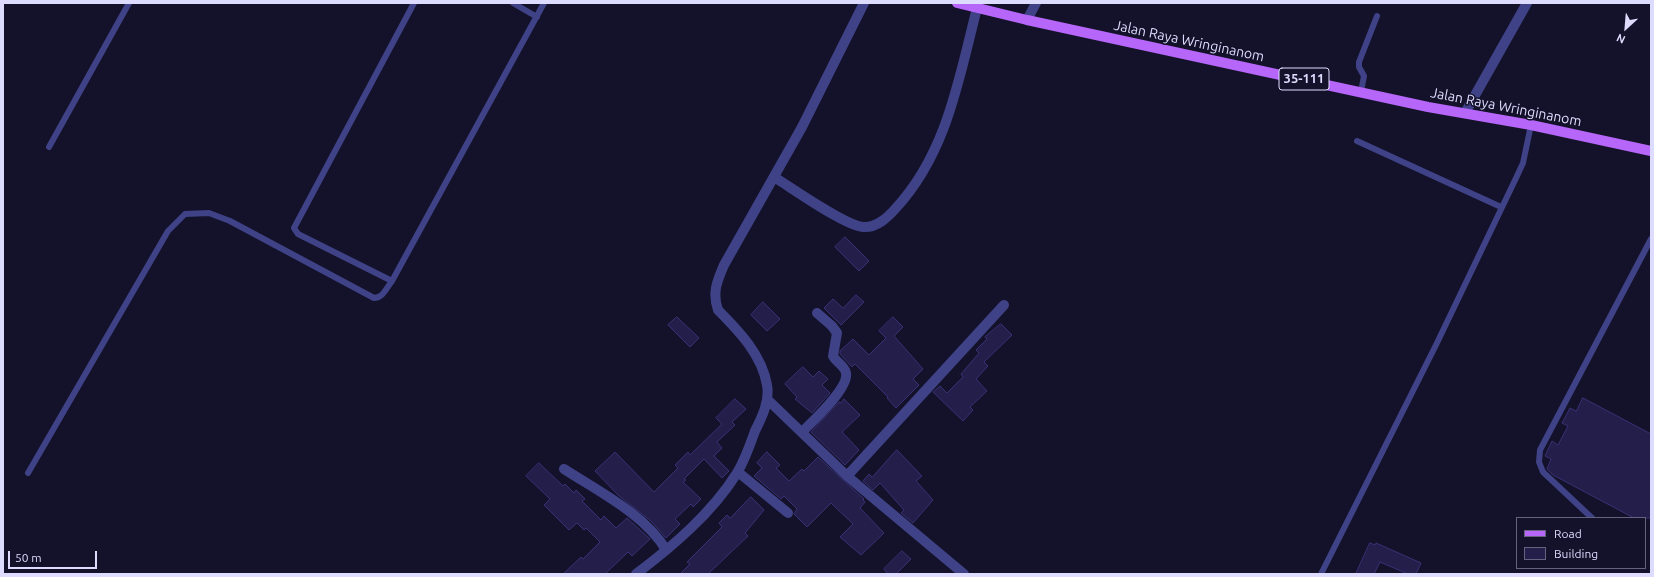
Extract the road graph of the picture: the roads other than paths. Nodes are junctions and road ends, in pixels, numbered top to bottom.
1 (129, 3) edge
2 (414, 3) edge
3 (513, 3) edge
4 (544, 3) edge
5 (864, 3) edge
6 (957, 3) edge
7 (1036, 3) edge
8 (1527, 3) edge
9 (977, 8) junction
10 (1377, 16) dead end
11 (537, 17) junction
12 (1027, 20) junction
13 (1361, 92) junction
14 (1465, 114) junction
15 (1530, 129) junction
16 (1357, 141) dead end
17 (49, 147) dead end
18 (1651, 151) edge
19 (774, 177) junction
20 (1501, 207) junction
21 (1651, 239) edge
22 (392, 281) junction
23 (1004, 305) dead end
24 (817, 313) dead end
25 (768, 400) junction
26 (802, 432) junction
27 (564, 469) dead end
28 (738, 472) junction
29 (28, 473) dead end
30 (847, 476) junction
31 (788, 513) dead end
32 (1591, 517) edge
33 (666, 550) junction
34 (636, 574) edge
35 (964, 574) edge
36 (1321, 574) edge

1 - 17 lane
2 - 22 lane
3 - 11 lane
4 - 11 lane
5 - 19 street
6 - 9 main road, Jalan Raya Wringinanom / 35-111
7 - 12 street
8 - 14 street
9 - 12 main road, Jalan Raya Wringinanom / 35-111
9 - 19 street
10 - 13 lane
11 - 22 lane
12 - 13 main road, Jalan Raya Wringinanom / 35-111
13 - 14 main road, Jalan Raya Wringinanom / 35-111
14 - 15 main road, Jalan Raya Wringinanom / 35-111
15 - 18 main road, Jalan Raya Wringinanom / 35-111
15 - 20 lane
16 - 20 lane
19 - 25 street
20 - 36 lane
21 - 32 lane
22 - 29 lane
23 - 30 street
24 - 26 street
25 - 26 street
25 - 28 street
26 - 30 street
27 - 33 street
28 - 31 street
28 - 33 street
30 - 35 street
33 - 34 street

